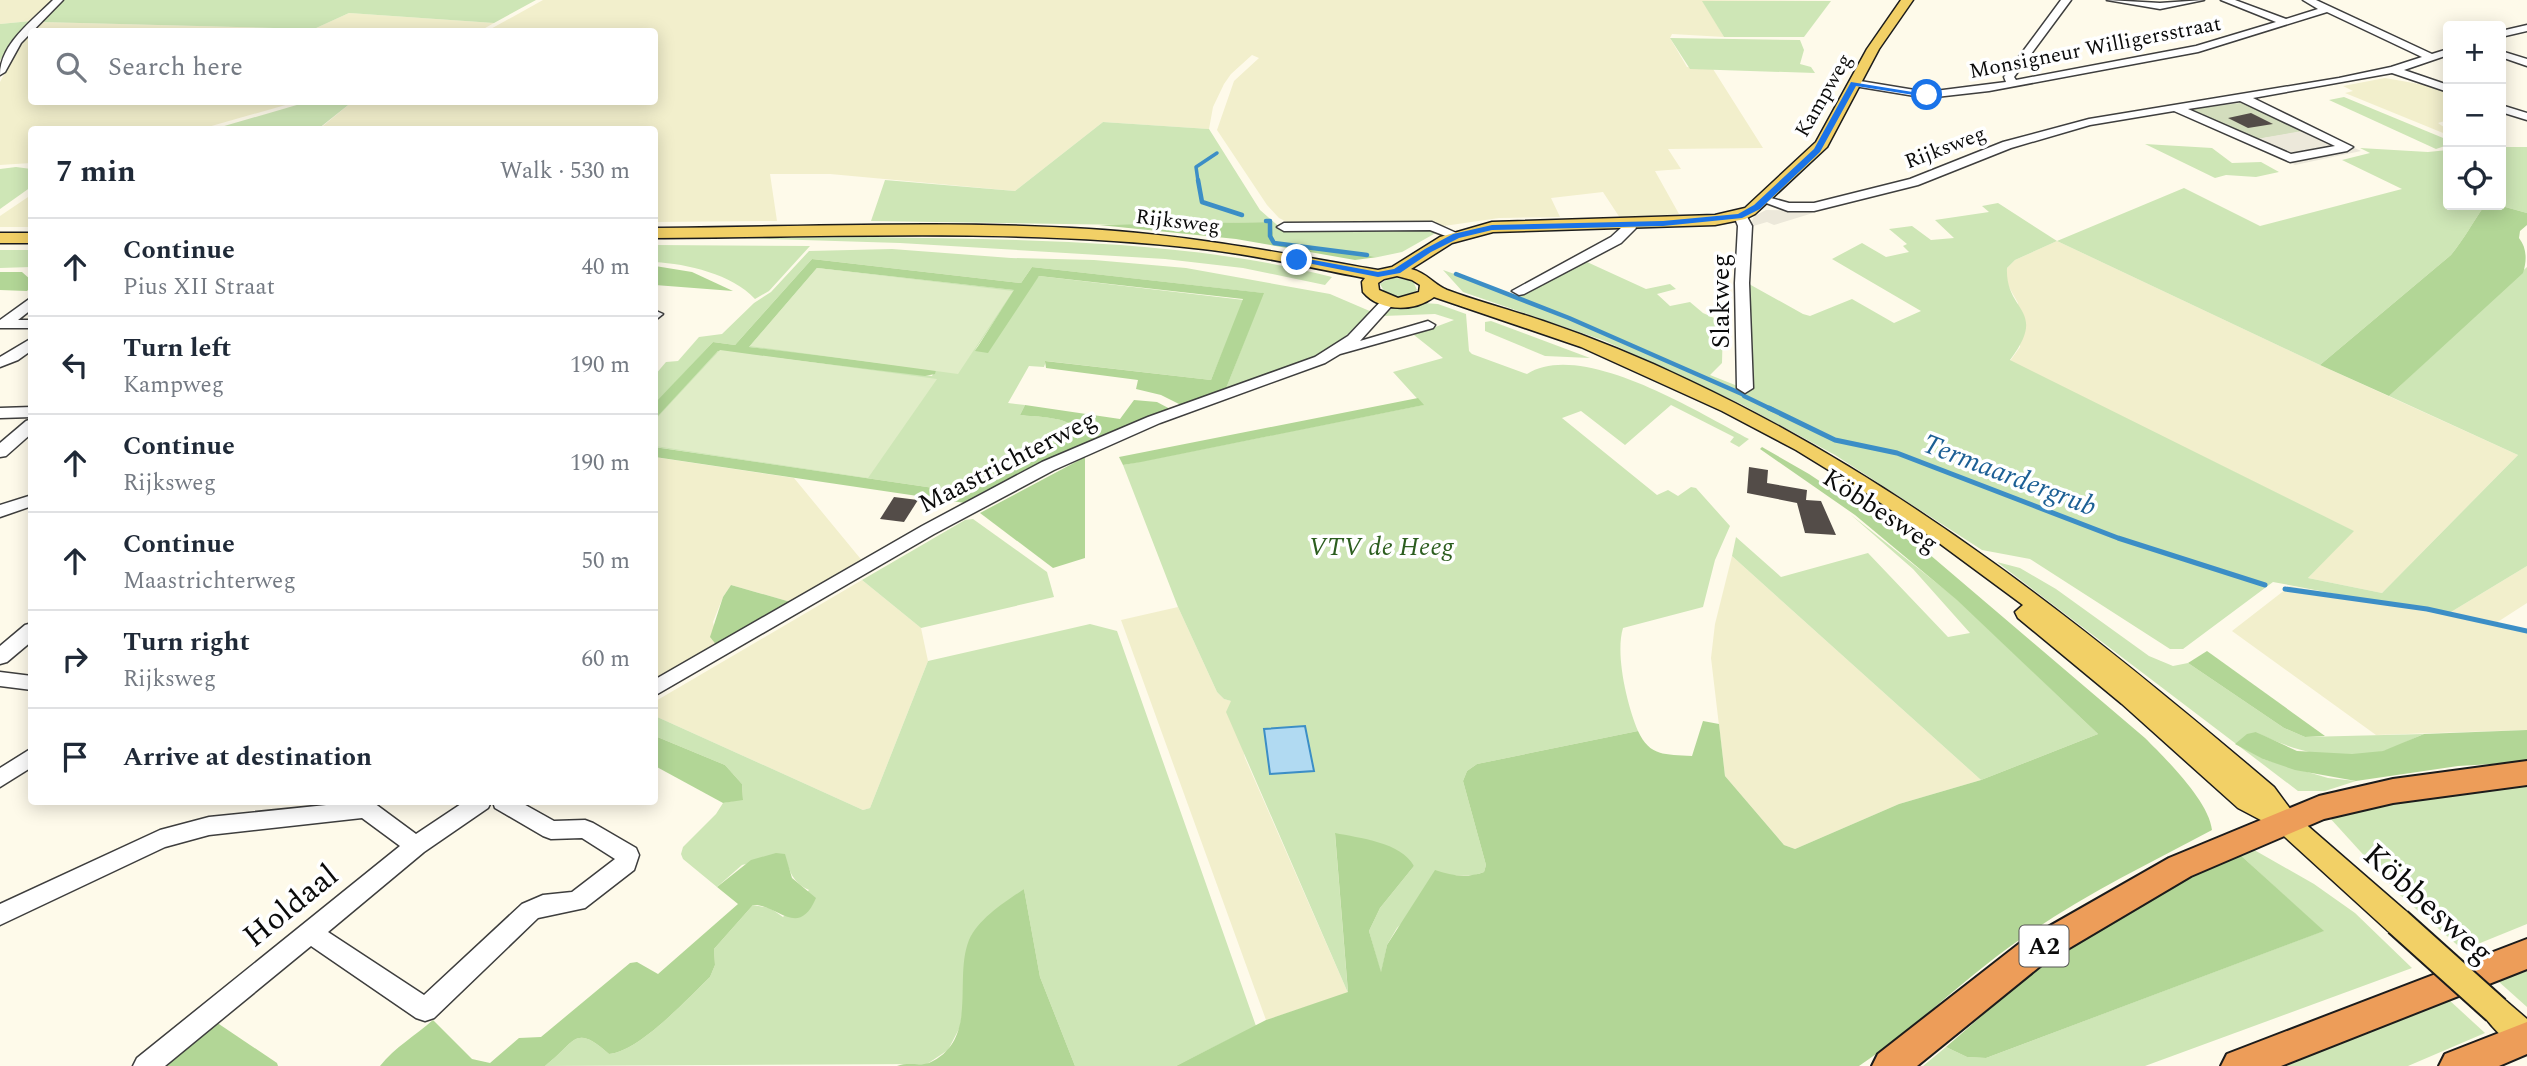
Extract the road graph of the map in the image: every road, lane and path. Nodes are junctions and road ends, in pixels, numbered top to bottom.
1 (58, 0) edge
2 (1907, 0) edge
3 (2066, 0) edge
4 (2112, 0) edge
5 (2198, 0) edge
6 (2226, 0) edge
7 (2308, 0) edge
8 (2270, 2) dead end
9 (2247, 8) junction
10 (2324, 10) junction
11 (2286, 22) junction
12 (31, 28) edge
13 (2527, 28) edge
14 (28, 31) edge
15 (2506, 33) edge
16 (2443, 54) edge
17 (2506, 56) edge
18 (2432, 58) junction
19 (2527, 63) edge
20 (2393, 70) junction
21 (0, 72) edge
22 (1854, 83) junction
23 (2013, 84) junction
24 (2443, 87) edge
25 (2241, 97) junction
26 (2173, 107) junction
27 (2506, 110) edge
28 (2527, 117) edge
29 (1764, 200) junction
30 (1740, 216) junction
31 (1628, 224) junction
32 (1284, 228) dead end
33 (658, 233) edge
34 (1456, 236) junction
35 (28, 238) edge
36 (0, 239) edge
37 (1438, 245) junction
38 (1397, 271) junction
39 (1374, 280) junction
40 (1422, 288) junction
41 (1519, 291) dead end
42 (1389, 301) junction
43 (28, 304) edge
44 (2, 324) edge
45 (28, 324) edge
46 (1428, 325) dead end
47 (28, 345) edge
48 (1331, 354) junction
49 (0, 362) edge
50 (1745, 388) dead end
51 (0, 412) edge
52 (28, 412) edge
53 (28, 428) edge
54 (0, 452) edge
55 (28, 501) edge
56 (0, 511) edge
57 (28, 633) edge
58 (0, 657) edge
59 (0, 679) edge
60 (28, 682) edge
61 (658, 687) edge
62 (28, 759) edge
63 (2527, 773) edge
64 (0, 779) edge
65 (476, 805) edge
66 (508, 805) edge
67 (279, 809) edge
68 (2285, 821) junction
69 (416, 846) junction
70 (0, 915) edge
71 (309, 932) junction
72 (2527, 954) edge
73 (2527, 1038) edge
74 (146, 1066) edge
75 (1890, 1066) edge
76 (2239, 1066) edge
77 (2457, 1066) edge

1 - 12 street
2 - 22 main road, Kampweg
3 - 23 street
4 - 5 street
6 - 9 street
7 - 10 street
8 - 9 street
9 - 11 street
10 - 11 street, Monsigneur Willigersstraat
10 - 18 street
11 - 23 street, Monsigneur Willigersstraat
13 - 15 street
14 - 21 street
16 - 18 street, Rijksweg
17 - 19 street
18 - 20 street, Rijksweg
20 - 24 street
20 - 25 street, Rijksweg
22 - 23 street, Monsigneur Willigersstraat
22 - 29 main road, Kampweg
25 - 26 street, Rijksweg
25 - 26 street
26 - 29 street, Rijksweg
27 - 28 street
29 - 30 main road
30 - 31 main road
30 - 50 street, Slakweg
31 - 34 main road
31 - 41 street
32 - 34 street
33 - 39 main road, Rijksweg
34 - 37 main road
35 - 36 main road
37 - 38 main road
37 - 40 main road
38 - 39 main road
38 - 40 main road, Köbbesweg
39 - 42 main road
40 - 42 main road
40 - 68 main road, Köbbesweg
42 - 48 street, Maastrichterweg
43 - 44 street
44 - 45 street
46 - 48 street
47 - 49 street
48 - 61 street, Maastrichterweg
51 - 52 street
53 - 54 street
55 - 56 street
57 - 58 street
59 - 60 street
62 - 64 street
63 - 68 highway, A2
65 - 69 street, Holdaal
66 - 71 street
67 - 69 street
67 - 70 street
68 - 73 main road, Köbbesweg, bridge
68 - 75 highway, A2
69 - 71 street, Holdaal
71 - 74 street, Holdaal
72 - 76 highway
73 - 77 highway

